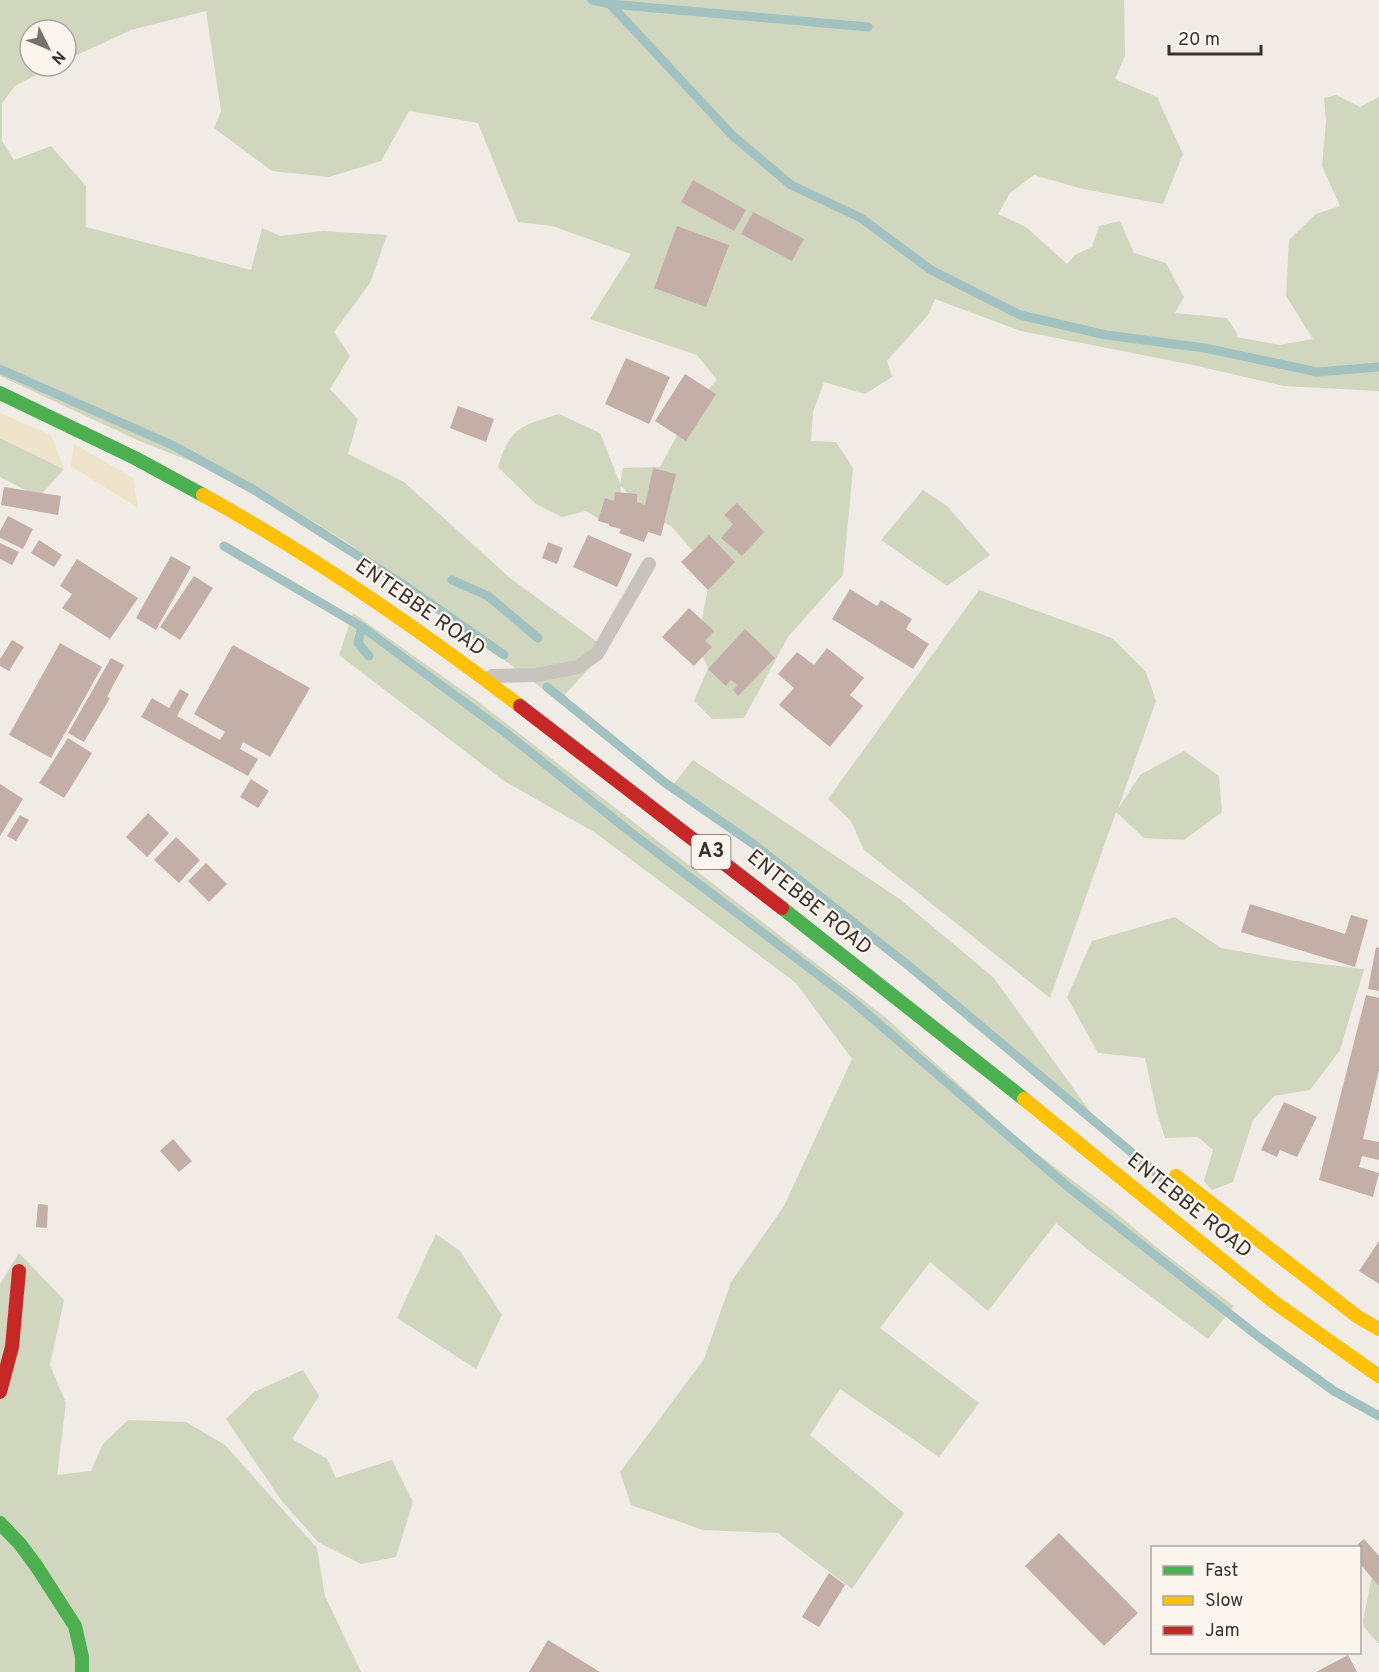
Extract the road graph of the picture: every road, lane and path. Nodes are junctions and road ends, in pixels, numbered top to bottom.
1 (0, 393) edge
2 (649, 564) dead end
3 (481, 676) junction
4 (1176, 1176) dead end
5 (19, 1271) dead end
6 (1379, 1329) edge
7 (1379, 1376) edge
8 (0, 1392) edge
9 (0, 1523) edge
10 (82, 1672) edge

1 - 3 main road, ENTEBBE ROAD / A3
2 - 3 lane
3 - 7 main road, ENTEBBE ROAD / A3
4 - 6 main road
5 - 8 main road
9 - 10 main road

